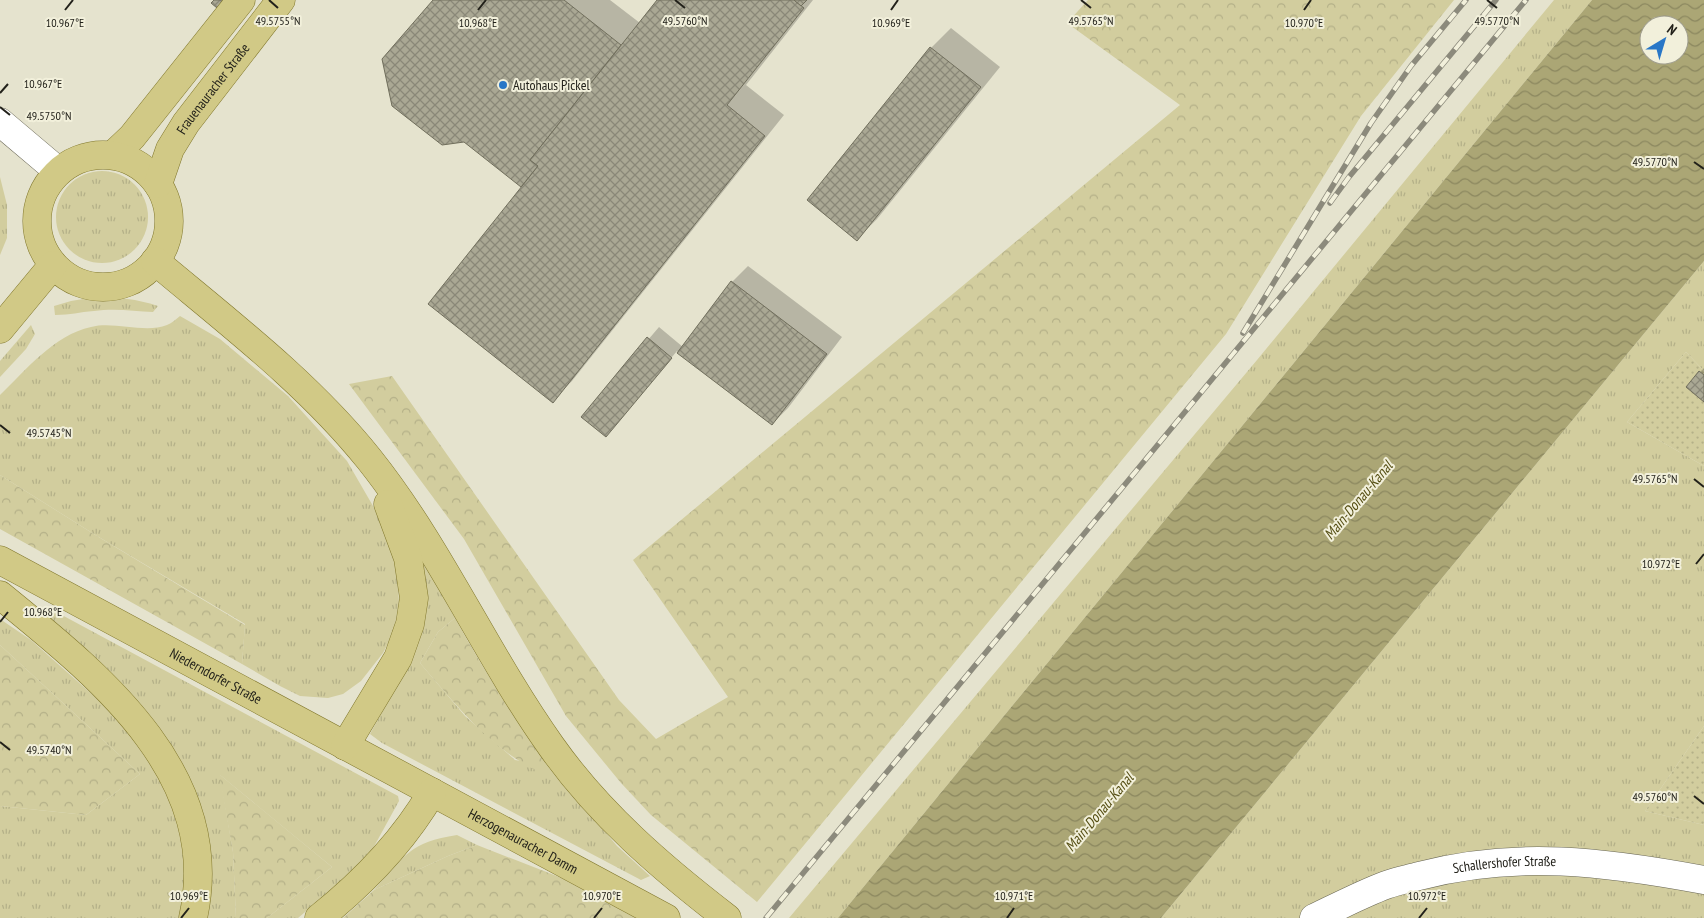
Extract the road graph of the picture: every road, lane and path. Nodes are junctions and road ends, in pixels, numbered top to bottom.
1 (241, 0) edge
2 (281, 0) edge
3 (0, 122) edge
4 (114, 154) junction
5 (58, 171) junction
6 (158, 184) junction
7 (155, 261) junction
8 (54, 265) junction
9 (0, 329) edge
10 (369, 459) junction
11 (0, 560) edge
12 (0, 595) edge
13 (345, 746) junction
14 (432, 792) junction
15 (1704, 880) edge
16 (193, 918) edge
17 (319, 918) edge
18 (665, 918) edge
19 (727, 918) edge
20 (1314, 918) edge

1 - 4 main road
2 - 6 main road, Frauenauracher Straße
3 - 5 street
4 - 5 main road
4 - 6 main road
5 - 8 main road
6 - 7 main road
7 - 8 main road
7 - 10 main road
8 - 9 main road
10 - 13 main road
10 - 19 main road
11 - 13 main road, Niederndorfer Straße
12 - 16 main road
13 - 14 main road, Niederndorfer Straße
14 - 17 main road
14 - 18 main road, Herzogenauracher Damm
15 - 20 street, Schallershofer Straße

